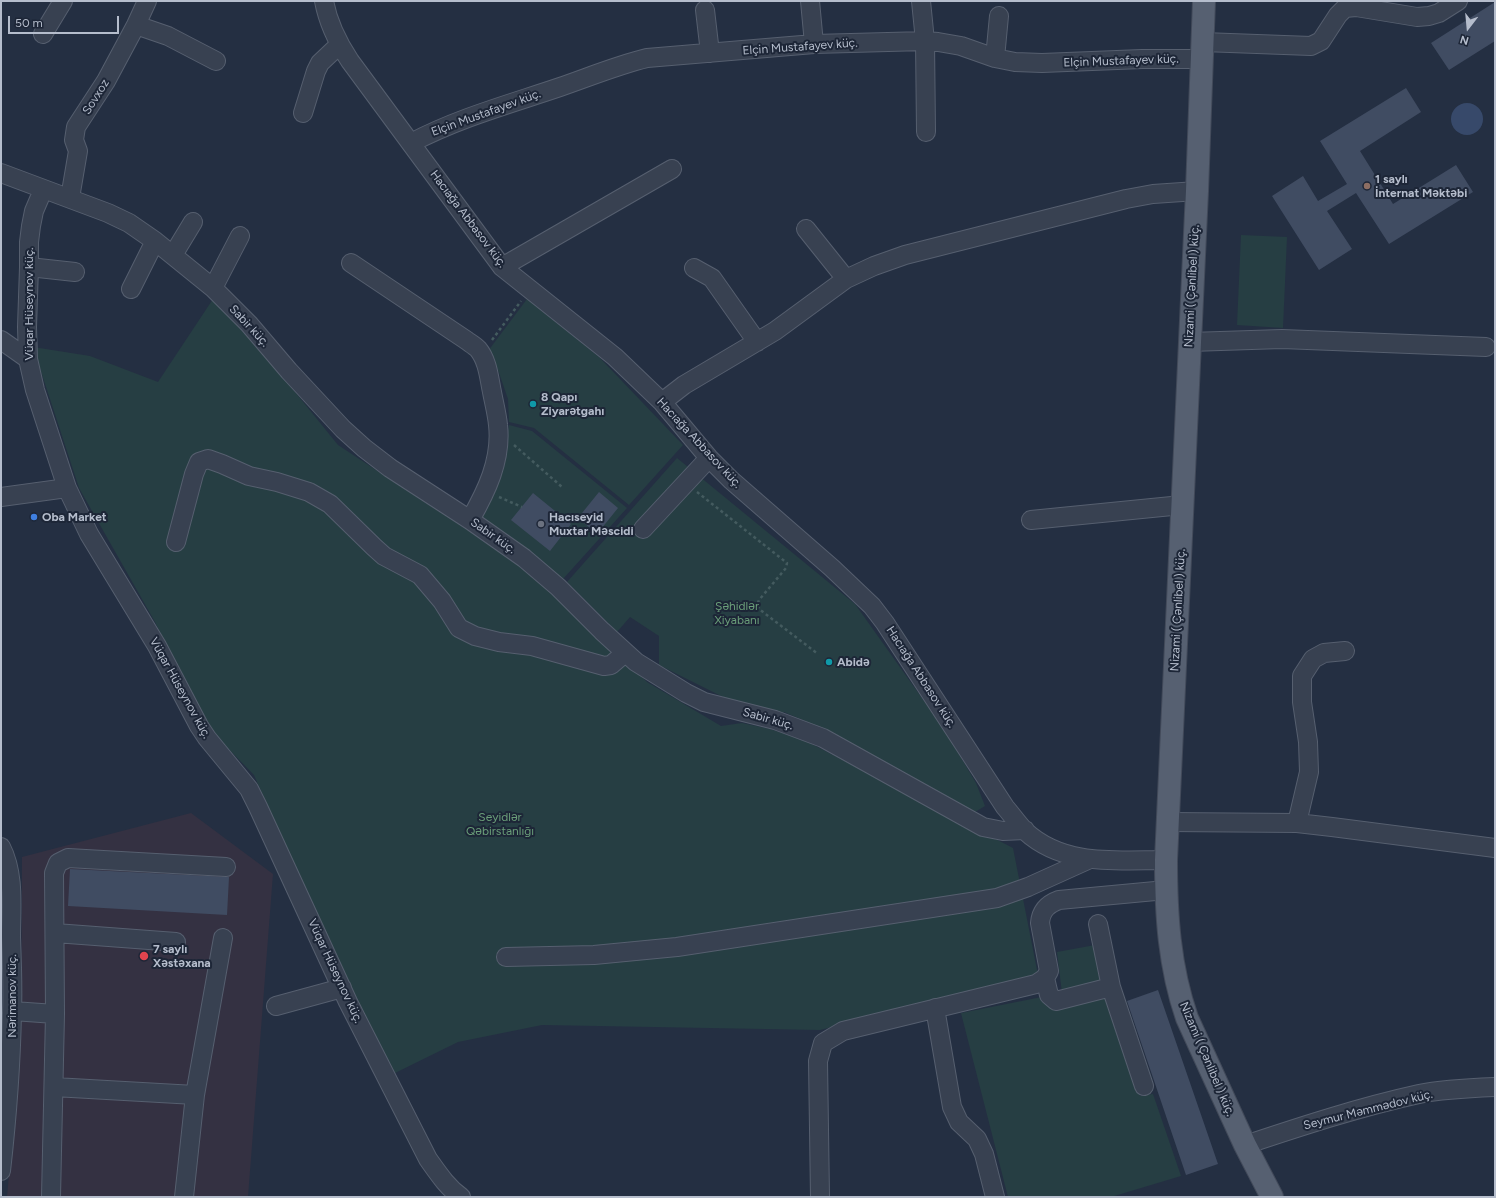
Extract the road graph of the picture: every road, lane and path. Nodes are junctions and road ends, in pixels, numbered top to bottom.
1 (63, 1) edge
2 (147, 1) edge
3 (324, 1) edge
4 (810, 1) edge
5 (921, 1) edge
6 (1204, 1) edge
7 (1458, 1) edge
8 (705, 10) dead end
9 (999, 16) dead end
10 (136, 25) junction
11 (44, 34) dead end
12 (925, 42) junction
13 (814, 44) junction
14 (339, 45) junction
15 (1202, 50) junction
16 (710, 53) junction
17 (995, 58) junction
18 (216, 61) dead end
19 (303, 113) dead end
20 (926, 132) dead end
21 (411, 143) junction
22 (672, 169) dead end
23 (1, 174) edge
24 (43, 190) junction
25 (1197, 191) junction
26 (70, 198) junction
27 (193, 222) dead end
28 (806, 229) dead end
29 (240, 236) dead end
30 (155, 241) junction
31 (173, 255) junction
32 (351, 263) dead end
33 (29, 267) junction
34 (502, 267) junction
35 (694, 268) dead end
36 (75, 272) dead end
37 (846, 279) junction
38 (213, 288) junction
39 (131, 289) dead end
40 (529, 289) junction
41 (1, 340) edge
42 (757, 342) junction
43 (1190, 342) junction
44 (1486, 347) dead end
45 (478, 350) junction
46 (28, 359) junction
47 (662, 402) junction
48 (498, 440) junction
49 (709, 458) junction
50 (686, 483) junction
51 (562, 487) dead end
52 (67, 488) junction
53 (486, 491) junction
54 (1, 497) edge
55 (1182, 505) junction
56 (522, 507) dead end
57 (470, 520) junction
58 (1031, 520) dead end
59 (644, 530) dead end
60 (176, 542) dead end
61 (1345, 651) dead end
62 (625, 653) junction
63 (818, 654) dead end
64 (1168, 822) junction
65 (1297, 823) junction
66 (1025, 830) junction
67 (1, 847) edge
68 (1495, 848) edge
69 (1090, 859) junction
70 (1166, 860) junction
71 (226, 867) dead end
72 (1166, 890) junction
73 (1098, 924) dead end
74 (54, 933) junction
75 (223, 938) dead end
76 (176, 942) dead end
77 (506, 957) dead end
78 (1045, 978) junction
79 (1111, 987) junction
80 (342, 988) junction
81 (276, 1006) dead end
82 (935, 1008) junction
83 (12, 1011) junction
84 (55, 1014) junction
85 (1144, 1086) dead end
86 (54, 1087) junction
87 (1495, 1087) edge
88 (195, 1095) junction
89 (1245, 1145) junction
90 (1, 1171) edge
91 (51, 1197) edge
92 (184, 1197) edge
93 (461, 1197) edge
94 (820, 1197) edge
95 (995, 1197) edge
96 (1272, 1197) edge

1 - 11 street
2 - 10 street, Sovxoz
3 - 14 street, Hacıağa Abbasov küç.
4 - 13 street
5 - 12 street
6 - 15 main road, Nizami ( Çənlibel ) küç.
7 - 15 street, Elçin Mustafayev küç.
8 - 16 street
9 - 17 street
10 - 18 street
10 - 26 street, Sovxoz
12 - 13 street, Elçin Mustafayev küç.
12 - 17 street, Elçin Mustafayev küç.
12 - 20 street
13 - 16 street, Elçin Mustafayev küç.
14 - 19 street
14 - 21 street, Hacıağa Abbasov küç.
15 - 17 street, Elçin Mustafayev küç.
15 - 25 main road, Nizami ( Çənlibel ) küç.
16 - 21 street, Elçin Mustafayev küç.
21 - 34 street, Hacıağa Abbasov küç.
22 - 34 street
23 - 24 street, Sabir küç.
24 - 26 street, Sabir küç.
24 - 33 street, Vüqar Hüseynov küç.
25 - 37 street
25 - 43 main road, Nizami ( Çənlibel ) küç.
26 - 30 street, Sabir küç.
27 - 31 street
28 - 37 street
29 - 38 street
30 - 31 street, Sabir küç.
30 - 39 street
31 - 38 street, Sabir küç.
32 - 45 street
33 - 36 street
33 - 46 street, Vüqar Hüseynov küç.
34 - 40 street, Hacıağa Abbasov küç.
35 - 42 street
37 - 42 street
38 - 57 street, Sabir küç.
40 - 45 path
40 - 47 street, Hacıağa Abbasov küç.
41 - 46 street
42 - 47 street
43 - 44 street
43 - 55 main road, Nizami ( Çənlibel ) küç.
45 - 48 street
46 - 52 street, Vüqar Hüseynov küç.
47 - 49 street, Hacıağa Abbasov küç.
48 - 51 path
48 - 53 street
49 - 50 street
49 - 66 street, Hacıağa Abbasov küç.
50 - 59 street
50 - 63 path
52 - 54 street
52 - 80 street, Vüqar Hüseynov küç.
53 - 56 path
53 - 57 street
55 - 58 street
55 - 64 main road, Nizami ( Çənlibel ) küç.
57 - 62 street, Sabir küç.
60 - 62 street
61 - 65 street
62 - 66 street, Sabir küç.
64 - 65 street
64 - 70 main road, Nizami ( Çənlibel ) küç.
65 - 68 street
66 - 69 street, Hacıağa Abbasov küç.
67 - 83 street, Nərimanov küç.
69 - 70 street, Hacıağa Abbasov küç.
69 - 77 street
70 - 72 main road, Nizami ( Çənlibel ) küç.
71 - 74 street
72 - 78 street
72 - 89 main road, Nizami ( Çənlibel ) küç.
73 - 79 street
74 - 76 street
74 - 84 street
75 - 88 street
78 - 79 street
78 - 82 street
79 - 85 street
80 - 81 street
80 - 93 street, Vüqar Hüseynov küç.
82 - 94 street
82 - 95 street
83 - 84 street
83 - 90 street, Nərimanov küç.
84 - 86 street
86 - 88 street
86 - 91 street
87 - 89 street, Seymur Məmmədov küç.
88 - 92 street
89 - 96 main road, Nizami ( Çənlibel ) küç.

